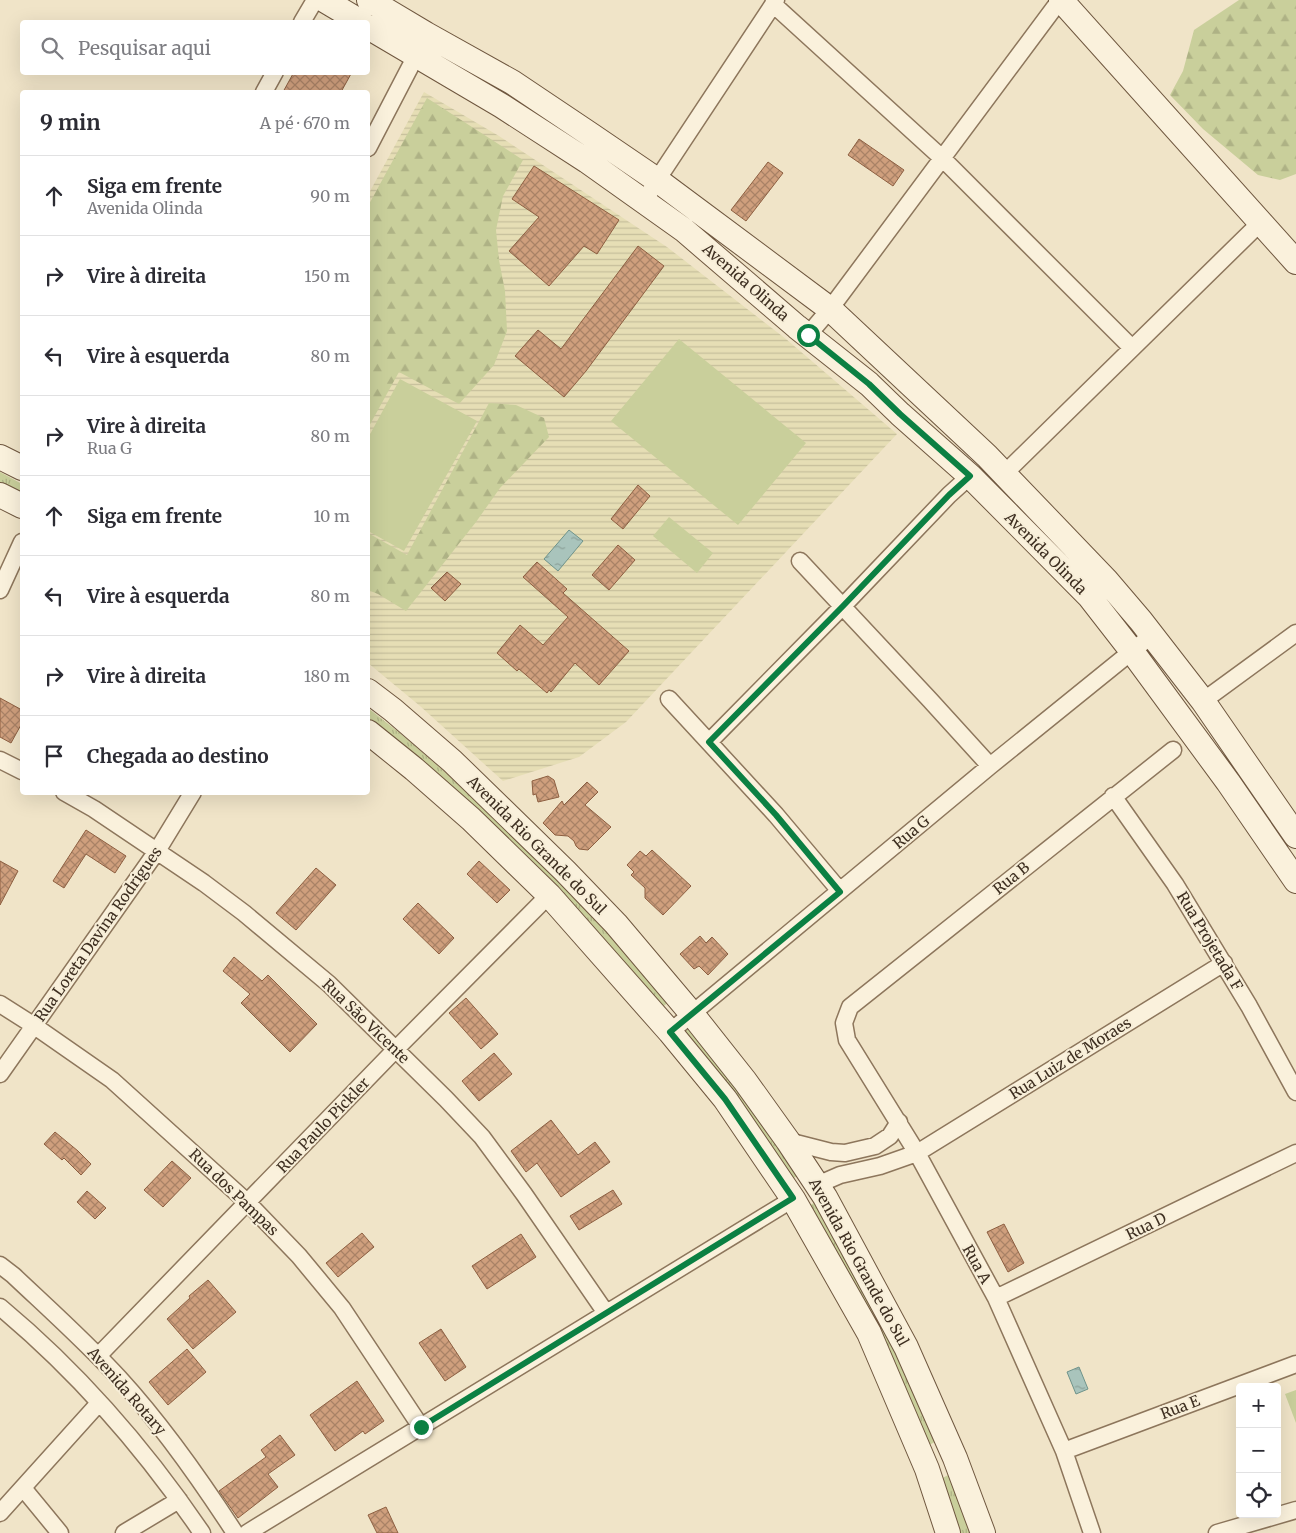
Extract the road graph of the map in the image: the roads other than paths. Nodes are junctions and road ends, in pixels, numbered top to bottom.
1 (314, 0) edge
2 (324, 0) edge
3 (369, 0) edge
4 (1060, 0) edge
5 (774, 2) edge
6 (303, 20) edge
7 (357, 20) edge
8 (370, 28) edge
9 (426, 34) junction
10 (416, 56) junction
11 (273, 75) edge
12 (265, 90) edge
13 (370, 144) edge
14 (942, 158) junction
15 (657, 180) junction
16 (644, 202) junction
17 (1260, 223) junction
18 (1296, 262) edge
19 (830, 309) junction
20 (808, 335) junction
21 (1132, 348) junction
22 (918, 392) junction
23 (900, 414) junction
24 (0, 457) edge
25 (20, 467) edge
26 (1004, 474) junction
27 (970, 476) junction
28 (0, 495) edge
29 (20, 505) edge
30 (20, 546) edge
31 (800, 561) dead end
32 (0, 590) edge
33 (843, 606) junction
34 (1296, 633) edge
35 (1152, 635) junction
36 (1132, 650) junction
37 (370, 693) edge
38 (669, 699) dead end
39 (1203, 701) junction
40 (370, 734) edge
41 (709, 742) junction
42 (1173, 750) dead end
43 (0, 760) edge
44 (990, 766) junction
45 (1247, 767) junction
46 (20, 770) edge
47 (1228, 782) junction
48 (69, 795) edge
49 (192, 795) edge
50 (1113, 796) junction
51 (1296, 836) edge
52 (158, 851) junction
53 (1296, 881) edge
54 (840, 892) junction
55 (549, 895) junction
56 (1224, 963) junction
57 (0, 1004) edge
58 (850, 1007) joint
59 (692, 1014) junction
60 (33, 1025) junction
61 (670, 1032) junction
62 (396, 1049) junction
63 (0, 1074) edge
64 (1296, 1092) edge
65 (898, 1122) junction
66 (788, 1141) junction
67 (831, 1152) junction
68 (917, 1153) junction
69 (1296, 1153) edge
70 (840, 1175) junction
71 (817, 1185) junction
72 (793, 1198) junction
73 (248, 1203) junction
74 (0, 1265) edge
75 (996, 1298) junction
76 (0, 1307) edge
77 (606, 1313) junction
78 (98, 1356) junction
79 (1296, 1364) edge
80 (100, 1403) junction
81 (421, 1427) junction
82 (1064, 1451) junction
83 (955, 1458) junction
84 (927, 1469) junction
85 (23, 1488) junction
86 (179, 1500) junction
87 (1296, 1510) edge
88 (0, 1513) edge
89 (60, 1533) edge
90 (124, 1533) edge
91 (202, 1533) edge
92 (235, 1533) edge
93 (247, 1533) edge
94 (948, 1533) edge
95 (983, 1533) edge
96 (1092, 1533) edge
97 (1217, 1533) edge

1 - 6 street
2 - 7 street
3 - 9 street, Avenida Olinda
4 - 14 street
4 - 17 street
5 - 14 street
5 - 15 street
8 - 10 street, Avenida Olinda
9 - 10 street
9 - 15 street, Avenida Olinda
10 - 13 street
10 - 16 street, Avenida Olinda
11 - 12 street
14 - 19 street
14 - 21 street
15 - 16 street
15 - 19 street, Avenida Olinda
16 - 20 street, Avenida Olinda
17 - 18 street
17 - 21 street
19 - 20 street
19 - 22 street, Avenida Olinda
20 - 23 street, Avenida Olinda
21 - 26 street
22 - 23 street
22 - 26 street, Avenida Olinda
23 - 27 street, Avenida Olinda
24 - 25 street
26 - 35 street, Avenida Olinda
27 - 33 street
27 - 36 street, Avenida Olinda
28 - 29 street
30 - 32 street
31 - 33 street
33 - 41 street
33 - 44 street
34 - 39 street
35 - 36 street, Rua G
35 - 39 street, Avenida Olinda
36 - 44 street, Rua G
36 - 47 street, Avenida Olinda
37 - 59 street, Avenida Rio Grande do Sul
38 - 41 street
39 - 45 street, Avenida Olinda
40 - 55 street, Avenida Rio Grande do Sul
41 - 54 street
42 - 50 street, Rua B
43 - 46 street
44 - 54 street, Rua G
45 - 47 street
45 - 51 street, Avenida Olinda
47 - 53 street, Avenida Olinda
48 - 52 street, Rua São Vicente
49 - 52 street, Rua Loreta Davina Rodrigues
50 - 56 street, Rua Projetada F
50 - 58 street, Rua B
52 - 60 street, Rua Loreta Davina Rodrigues
52 - 62 street, Rua São Vicente
54 - 59 street, Rua G
55 - 61 street, Avenida Rio Grande do Sul
55 - 62 street, Rua Paulo Pickler
56 - 64 street, Rua Projetada F
56 - 68 street, Rua Luiz de Moraes
57 - 60 street, Rua dos Pampas
58 - 65 street, Rua A
59 - 61 street
59 - 66 street, Avenida Rio Grande do Sul
60 - 63 street, Rua Loreta Davina Rodrigues
60 - 73 street, Rua dos Pampas
61 - 72 street, Avenida Rio Grande do Sul
62 - 73 street, Rua Paulo Pickler
62 - 77 street, Rua São Vicente
65 - 67 street
65 - 68 street, Rua A
66 - 67 street
66 - 71 street, Avenida Rio Grande do Sul
67 - 70 street
68 - 70 street, Rua Luiz de Moraes
68 - 75 street, Rua A
69 - 75 street, Rua D
70 - 71 street, Rua Luiz de Moraes
71 - 72 street
71 - 83 street, Avenida Rio Grande do Sul
72 - 77 street
72 - 84 street, Avenida Rio Grande do Sul
73 - 78 street, Rua Paulo Pickler
73 - 81 street, Rua dos Pampas
74 - 78 street, Avenida Rotary
75 - 82 street, Rua A
76 - 80 street, Avenida Rotary
77 - 81 street
78 - 92 street, Avenida Rotary
79 - 82 street, Rua E
80 - 85 street
80 - 86 street, Avenida Rotary
81 - 93 street
82 - 96 street, Rua A
83 - 84 street
83 - 95 street, Avenida Rio Grande do Sul
84 - 94 street, Avenida Rio Grande do Sul
85 - 88 street
85 - 89 street
86 - 90 street
86 - 91 street, Avenida Rotary
87 - 97 street

